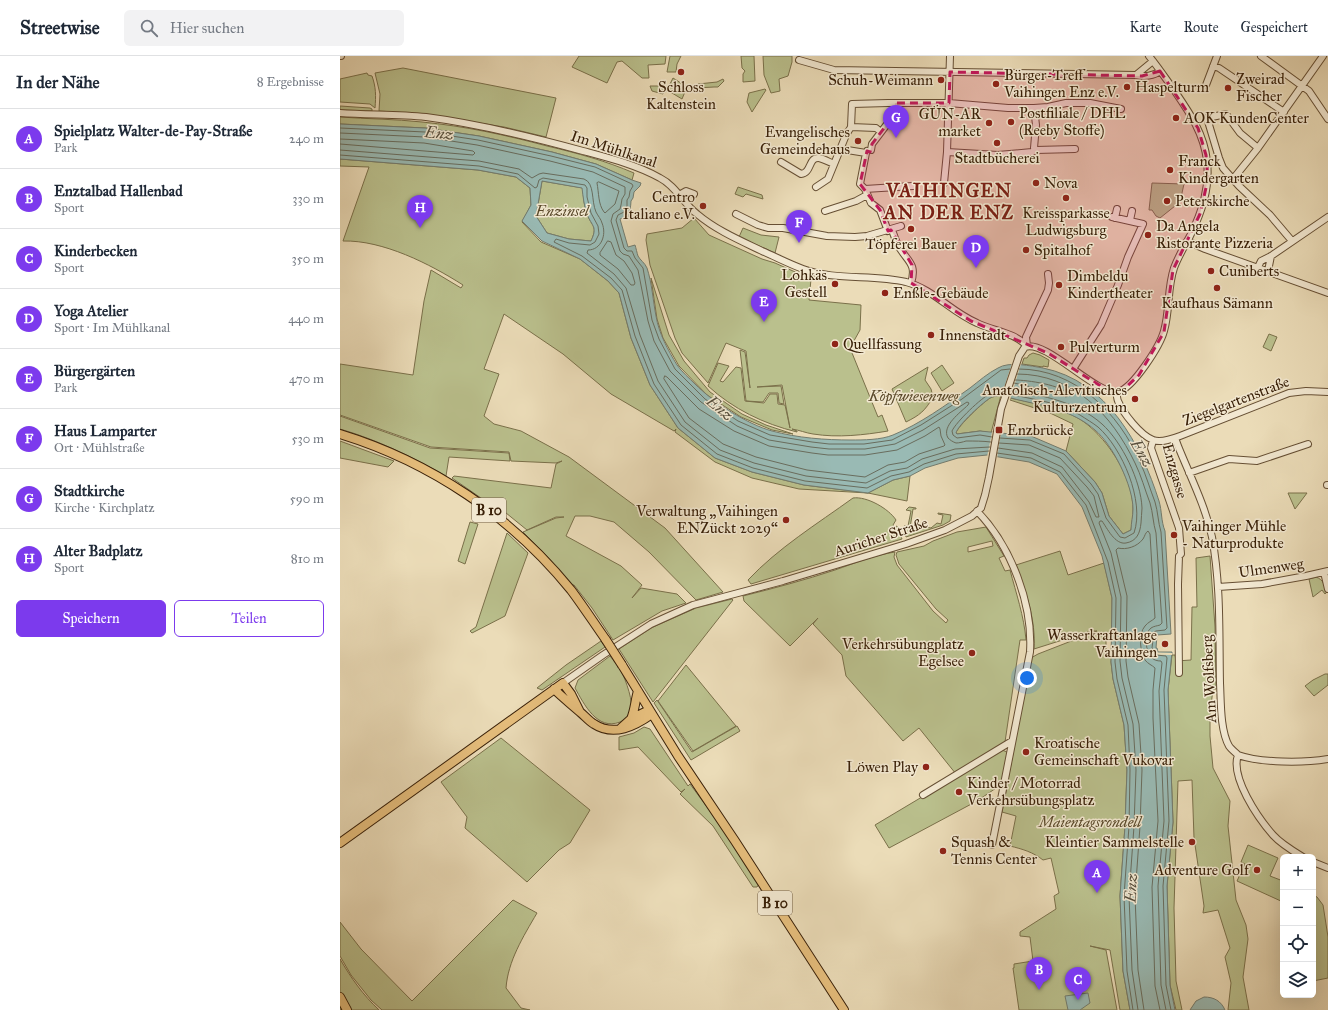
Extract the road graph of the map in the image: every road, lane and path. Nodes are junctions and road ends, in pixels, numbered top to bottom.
1 (950, 56) edge
2 (1217, 56) edge
3 (1261, 56) edge
4 (1323, 56) edge
5 (1151, 58) edge
6 (799, 60) dead end
7 (1213, 66) junction
8 (1160, 71) junction
9 (950, 72) junction
10 (1136, 74) junction
11 (1206, 85) dead end
12 (1303, 87) junction
13 (894, 103) junction
14 (949, 103) junction
15 (1034, 108) junction
16 (1121, 109) dead end
17 (1284, 112) junction
18 (340, 113) edge
19 (1328, 119) edge
20 (851, 127) junction
21 (881, 132) junction
22 (1258, 148) junction
23 (841, 149) junction
24 (1075, 149) dead end
25 (1036, 150) junction
26 (869, 151) junction
27 (878, 151) dead end
28 (947, 152) junction
29 (781, 162) dead end
30 (834, 164) junction
31 (1233, 179) junction
32 (944, 183) dead end
33 (914, 186) dead end
34 (816, 187) dead end
35 (866, 192) junction
36 (680, 194) junction
37 (694, 194) dead end
38 (1117, 209) dead end
39 (825, 211) dead end
40 (1132, 211) dead end
41 (736, 214) dead end
42 (1328, 217) edge
43 (1130, 220) junction
44 (901, 226) dead end
45 (890, 230) junction
46 (1187, 241) junction
47 (1292, 241) junction
48 (1271, 256) junction
49 (1258, 267) junction
50 (1268, 271) junction
51 (1048, 274) dead end
52 (911, 283) junction
53 (1328, 293) edge
54 (1027, 346) junction
55 (1073, 369) junction
56 (1116, 392) junction
57 (1328, 392) edge
58 (340, 434) edge
59 (1175, 438) junction
60 (1153, 440) junction
61 (1308, 444) dead end
62 (1189, 473) junction
63 (977, 512) junction
64 (1326, 572) edge
65 (1218, 586) junction
66 (1328, 589) edge
67 (1179, 673) dead end
68 (563, 683) junction
69 (554, 689) junction
70 (638, 691) junction
71 (580, 712) junction
72 (650, 712) junction
73 (631, 720) junction
74 (619, 730) junction
75 (1012, 741) junction
76 (1238, 755) junction
77 (1328, 759) edge
78 (923, 795) dead end
79 (340, 843) edge
80 (992, 845) dead end
81 (1298, 854) edge
82 (1316, 863) edge
83 (1328, 868) edge
84 (340, 997) edge
85 (347, 1010) edge
86 (844, 1010) edge

1 - 9 street
2 - 7 street
3 - 12 street
4 - 12 street
5 - 8 street
5 - 10 street
6 - 9 street
7 - 11 street
7 - 17 street
8 - 10 street
8 - 46 street
9 - 10 street
9 - 14 street
12 - 17 street
12 - 19 street
13 - 14 street
13 - 20 street
13 - 21 street
14 - 15 street
14 - 28 street
15 - 16 street
15 - 25 street
17 - 22 street
18 - 36 street, Im Mühlkanal
20 - 21 street
20 - 23 street
21 - 26 street
22 - 31 street
22 - 31 street
23 - 26 street
23 - 30 street
24 - 25 street
25 - 28 street
26 - 27 street
26 - 35 street
28 - 32 street
29 - 30 street
30 - 34 street
31 - 47 street
33 - 35 street
35 - 39 street
35 - 45 street
36 - 37 street
36 - 52 street, Im Mühlkanal
38 - 43 street
40 - 43 street
41 - 45 street
42 - 47 street
43 - 55 street
44 - 45 street
45 - 52 street
46 - 49 street
46 - 56 street
47 - 48 street
48 - 49 street
48 - 50 street
49 - 50 street
50 - 53 street
51 - 54 street
52 - 54 street, Im Mühlkanal
54 - 55 street
54 - 63 street
55 - 56 street
56 - 60 street, Enzgasse
57 - 59 street, Ziegelgartenstraße
58 - 70 main road, B 10, bridge
59 - 60 street, Ziegelgartenstraße
59 - 62 street, Am Wolfsberg
60 - 67 street, Enzgasse
61 - 62 street
62 - 65 street, Am Wolfsberg
63 - 68 street, Auricher Straße
63 - 75 street
64 - 65 street, Ulmenweg
64 - 66 street
65 - 76 street, Am Wolfsberg
68 - 69 main road
68 - 71 main road
69 - 71 main road
69 - 79 main road
70 - 72 main road, B 10
70 - 73 main road
71 - 74 main road
72 - 73 main road
72 - 74 main road
72 - 86 main road, B 10
73 - 74 main road
75 - 78 street
75 - 80 street
76 - 77 street
76 - 81 street
82 - 83 street
84 - 85 main road

